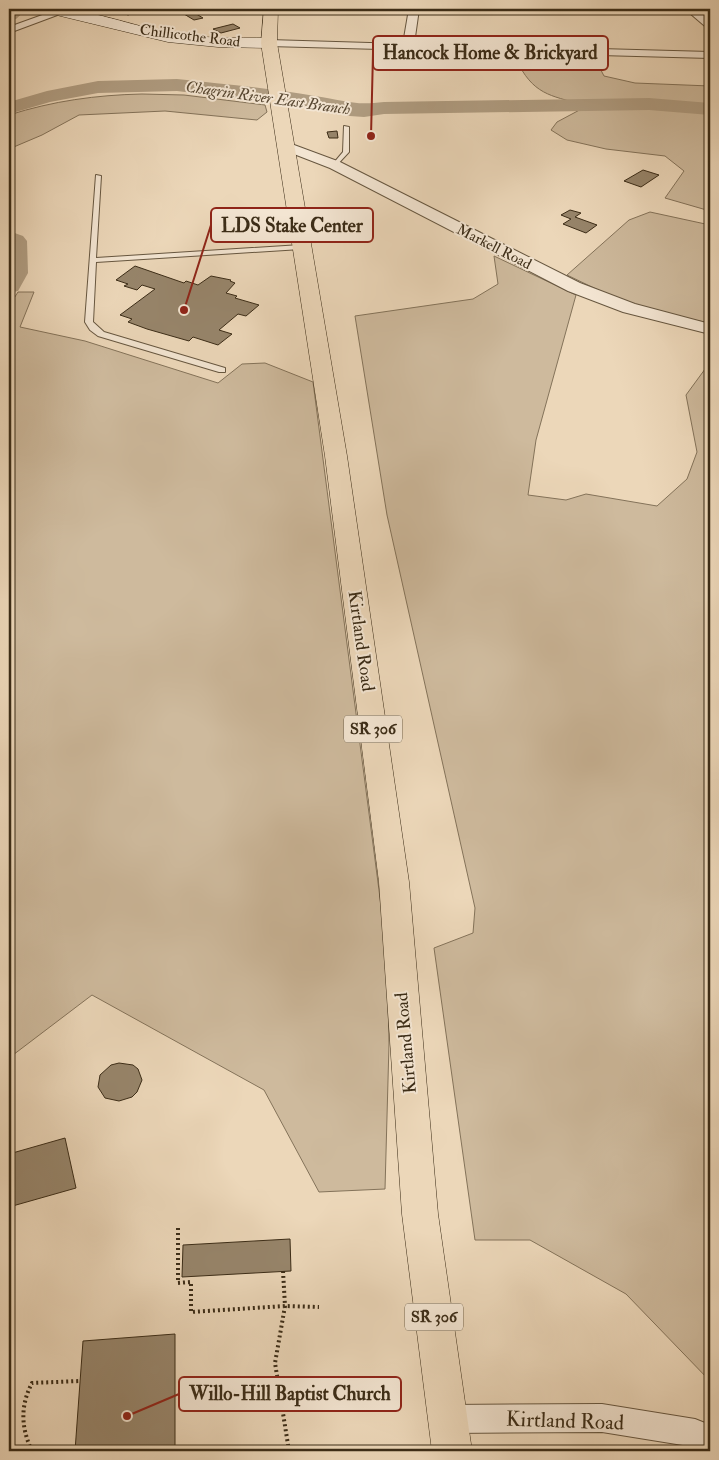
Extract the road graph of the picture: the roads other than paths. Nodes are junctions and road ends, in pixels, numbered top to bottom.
1 (271, 9) edge
2 (398, 9) edge
3 (414, 9) edge
4 (690, 9) edge
5 (54, 10) edge
6 (710, 25) edge
7 (9, 30) edge
8 (269, 44) junction
9 (408, 46) junction
10 (710, 54) edge
11 (346, 127) dead end
12 (286, 146) junction
13 (335, 165) junction
14 (98, 176) dead end
15 (301, 247) junction
16 (92, 260) junction
17 (710, 329) edge
18 (222, 370) dead end
19 (450, 1435) edge
20 (710, 1439) edge

1 - 8 main road
2 - 3 lane
3 - 9 street
4 - 6 street
5 - 7 street
5 - 8 main road, Chillicothe Road
8 - 9 street
8 - 12 main road, Kirtland Road
9 - 10 street
11 - 13 lane
12 - 13 street, Markell Road
12 - 15 main road, Kirtland Road / SR 306
13 - 17 street, Markell Road
14 - 16 lane
15 - 16 lane
15 - 19 main road, Kirtland Road / SR 306
16 - 18 lane
19 - 20 street, Kirtland Road

